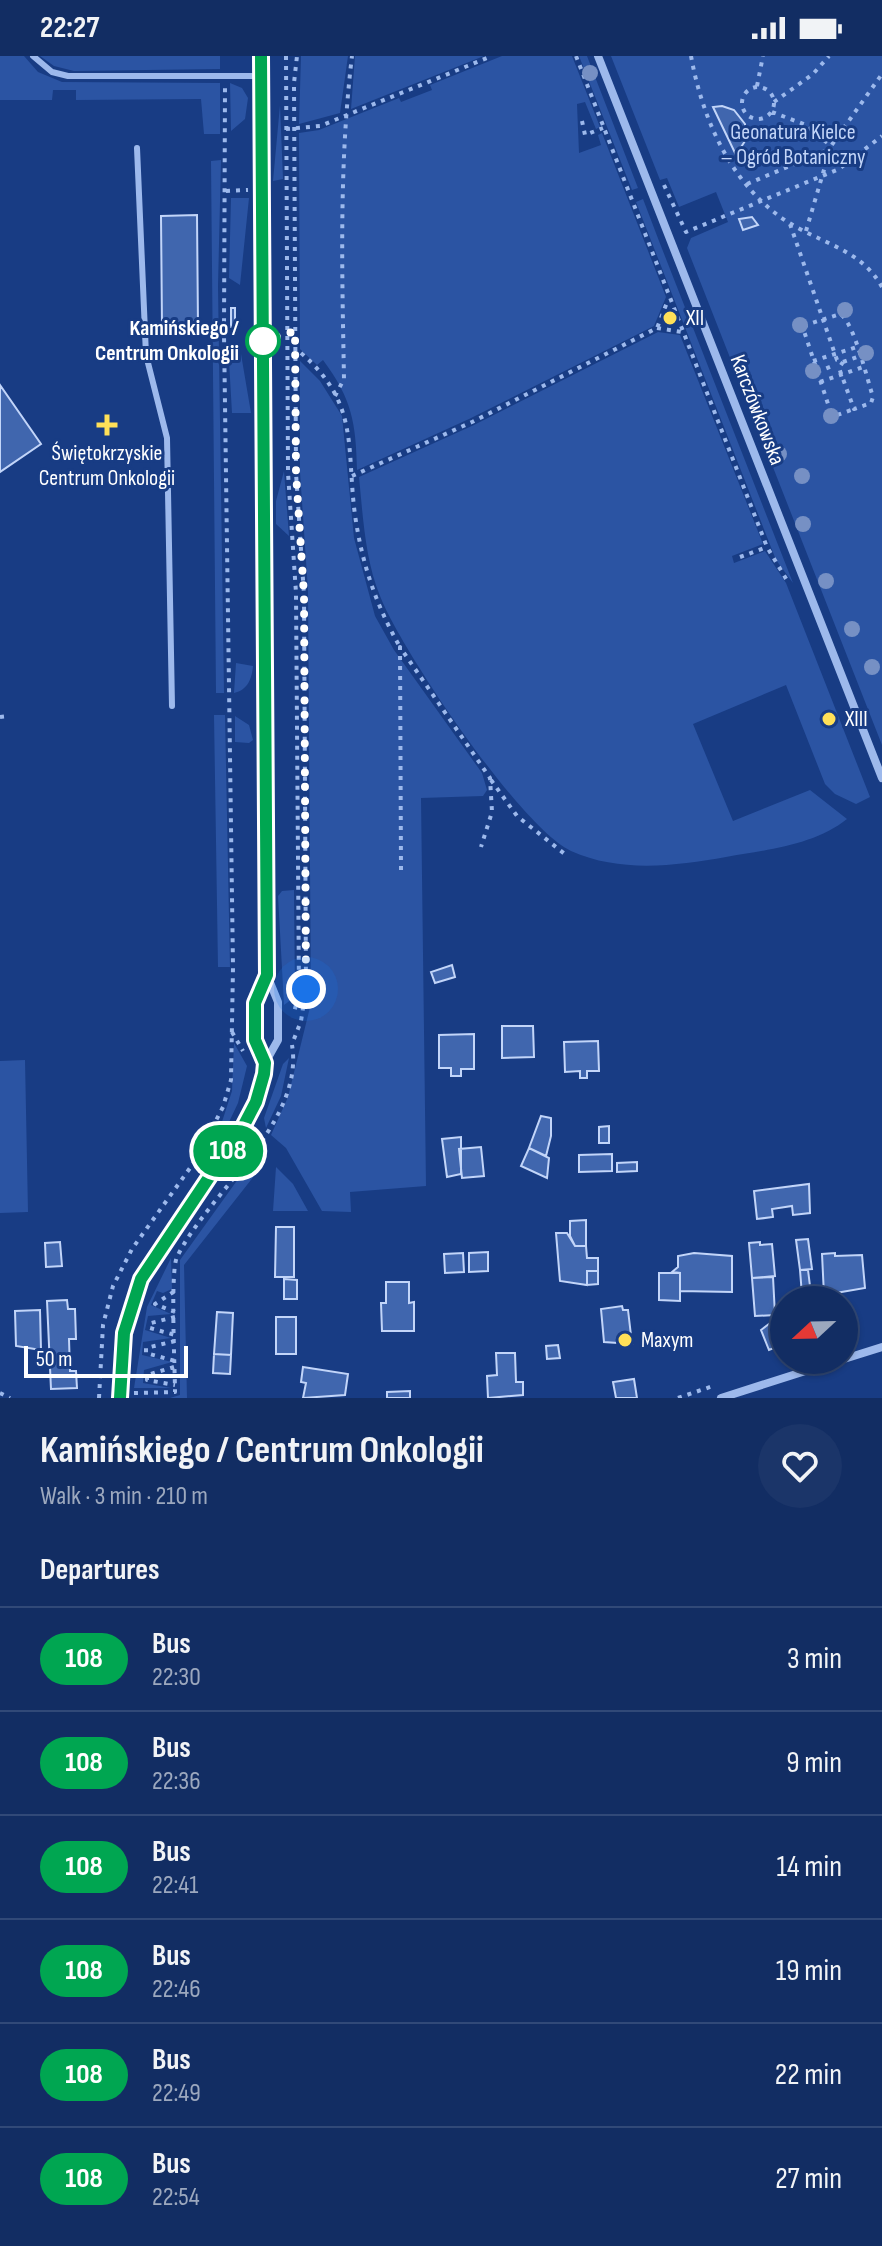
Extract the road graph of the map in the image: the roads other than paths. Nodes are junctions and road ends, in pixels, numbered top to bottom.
1 (33, 56) edge
2 (261, 56) edge
3 (598, 56) edge
4 (261, 76) junction
5 (137, 148) dead end
6 (172, 706) dead end
7 (882, 778) edge
8 (267, 975) junction
9 (265, 1063) junction
10 (882, 1347) edge
11 (858, 1354) edge
12 (795, 1374) edge
13 (120, 1398) edge
14 (721, 1398) edge

1 - 4 lane
2 - 4 street
3 - 7 street, Karczówkowska
4 - 8 street
5 - 6 lane
8 - 9 street
8 - 9 street
9 - 13 street
10 - 11 street
12 - 14 street

